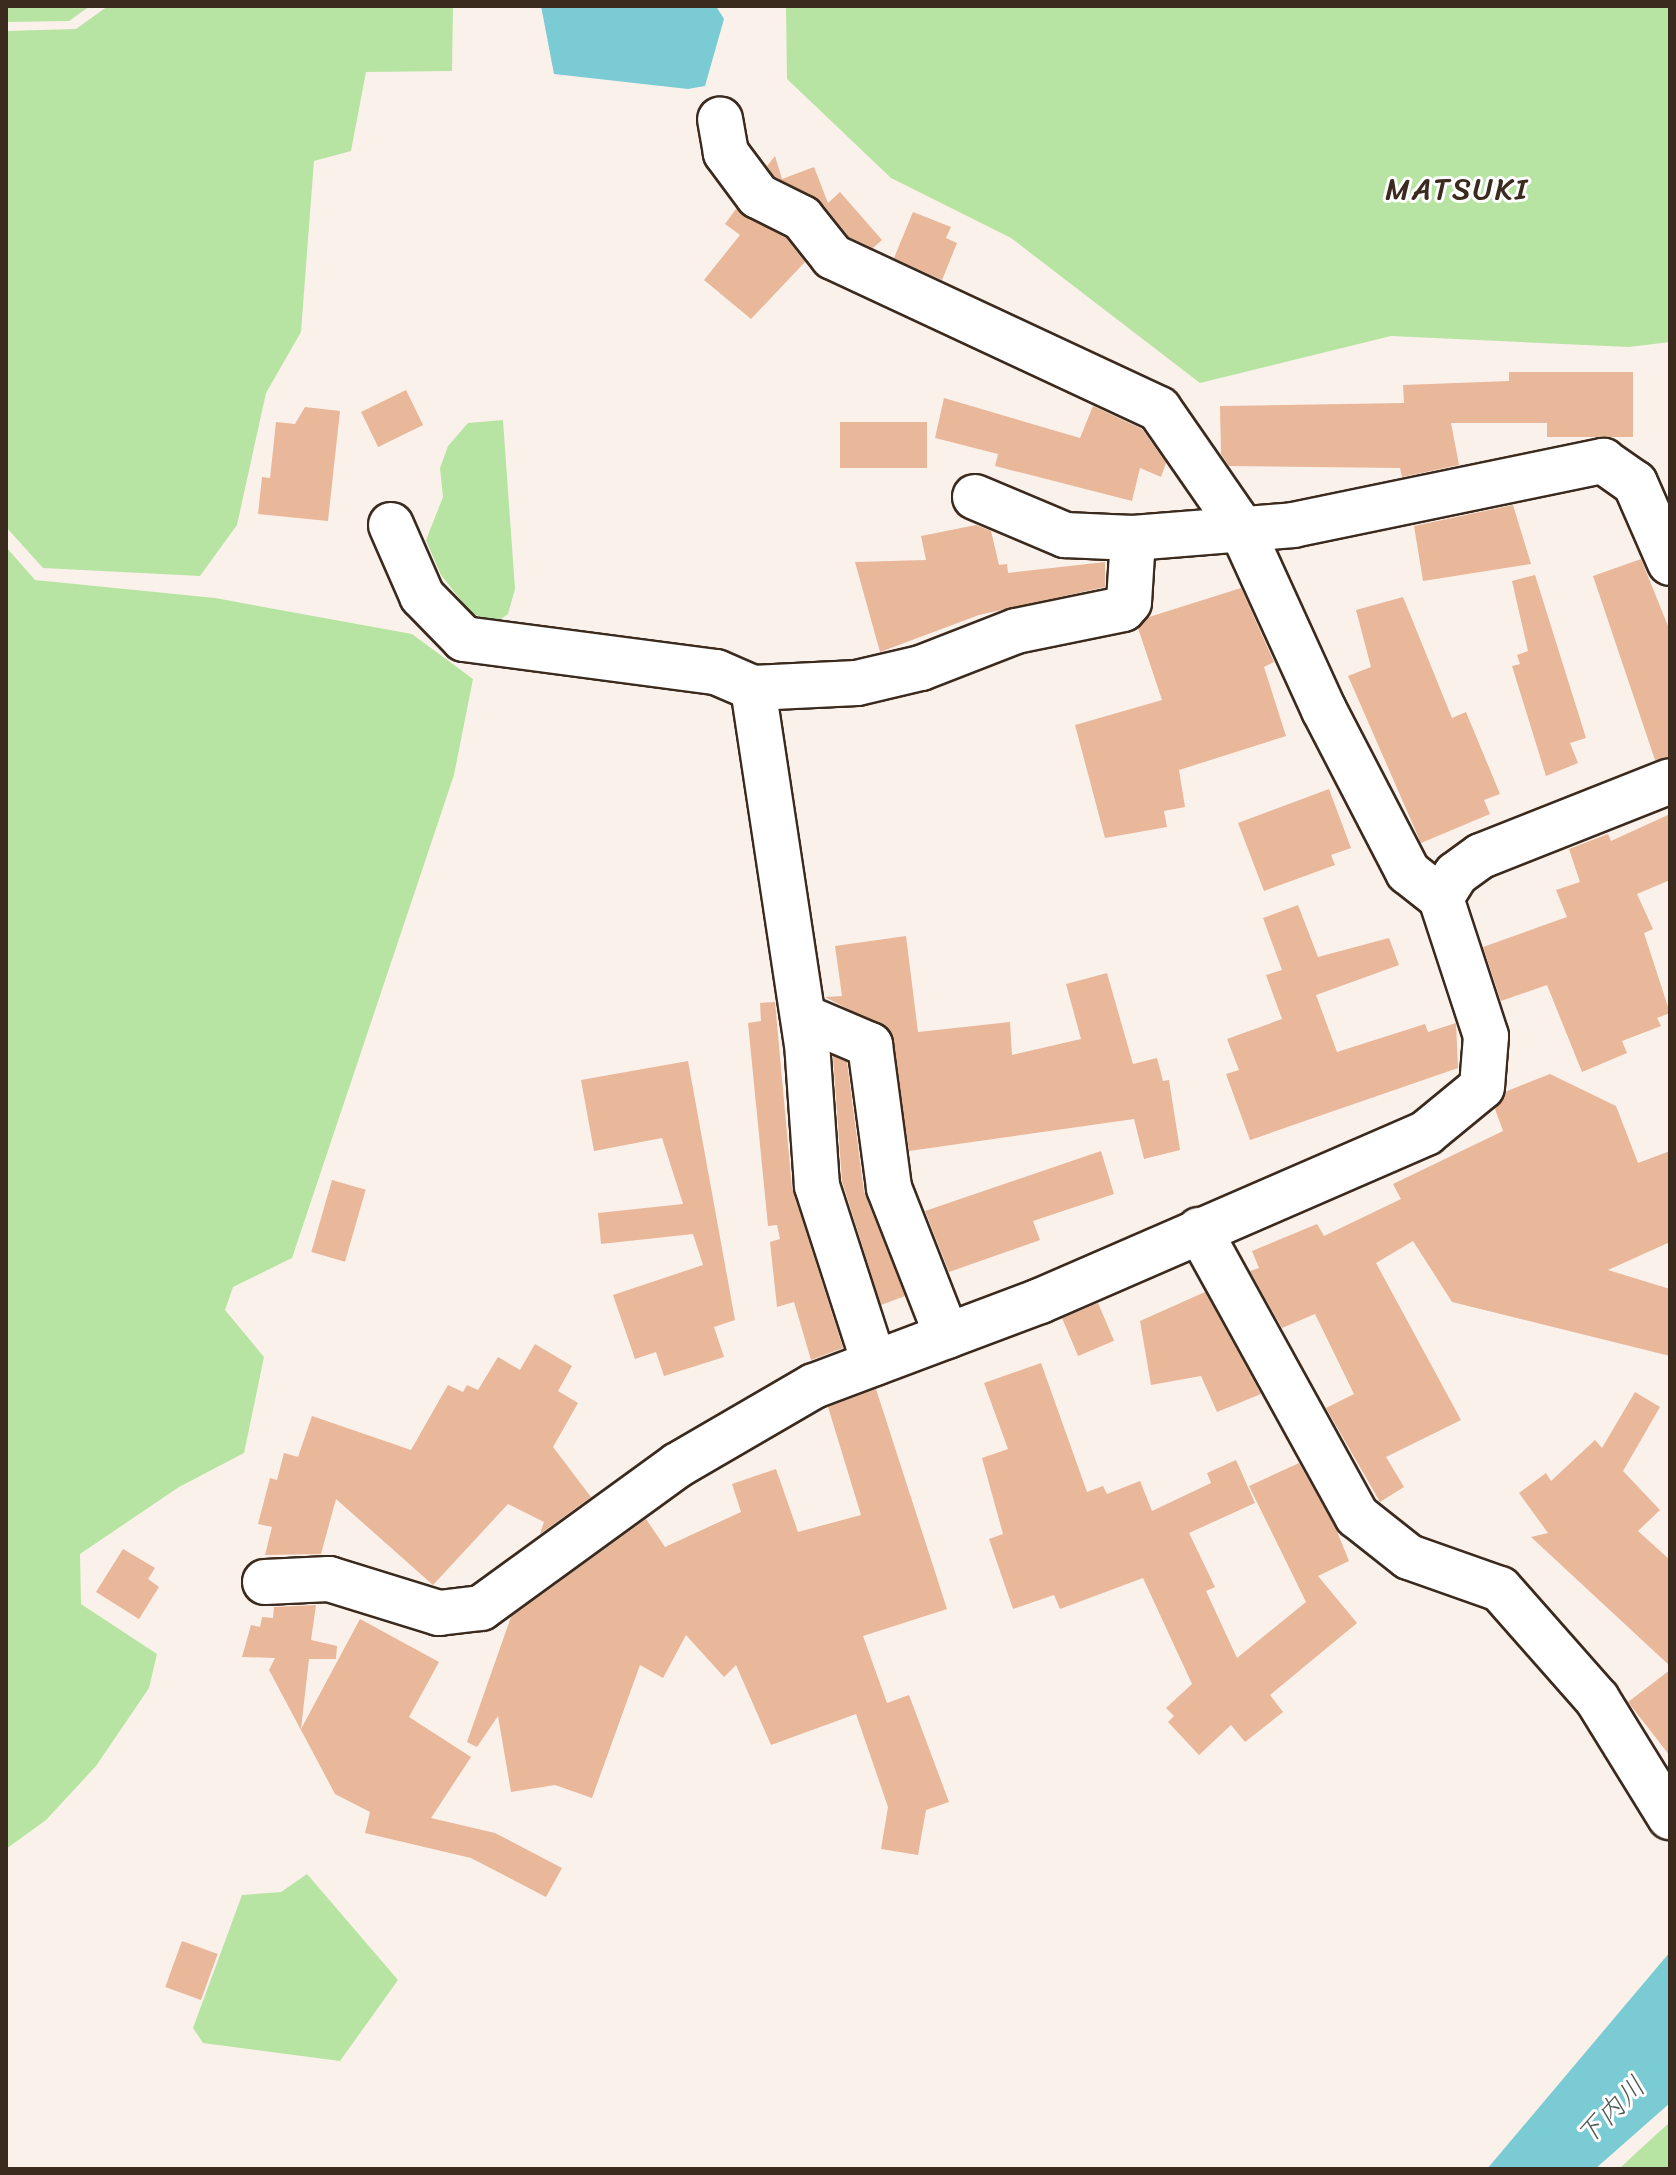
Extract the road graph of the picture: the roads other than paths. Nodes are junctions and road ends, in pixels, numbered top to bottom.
1 (720, 120) dead end
2 (975, 497) dead end
3 (391, 525) dead end
4 (1240, 526) junction
5 (1133, 538) junction
6 (1670, 563) edge
7 (753, 688) junction
8 (1670, 781) edge
9 (1441, 898) junction
10 (804, 1017) junction
11 (1199, 1230) junction
12 (947, 1336) junction
13 (874, 1363) junction
14 (265, 1582) dead end
15 (1662, 1795) edge

1 - 4 street
2 - 5 street
3 - 7 street
4 - 5 street
4 - 6 street
4 - 9 street
5 - 7 street
7 - 10 street
8 - 9 street
9 - 11 street
10 - 12 street
10 - 13 street
11 - 12 street
11 - 15 street
12 - 13 street
13 - 14 street

